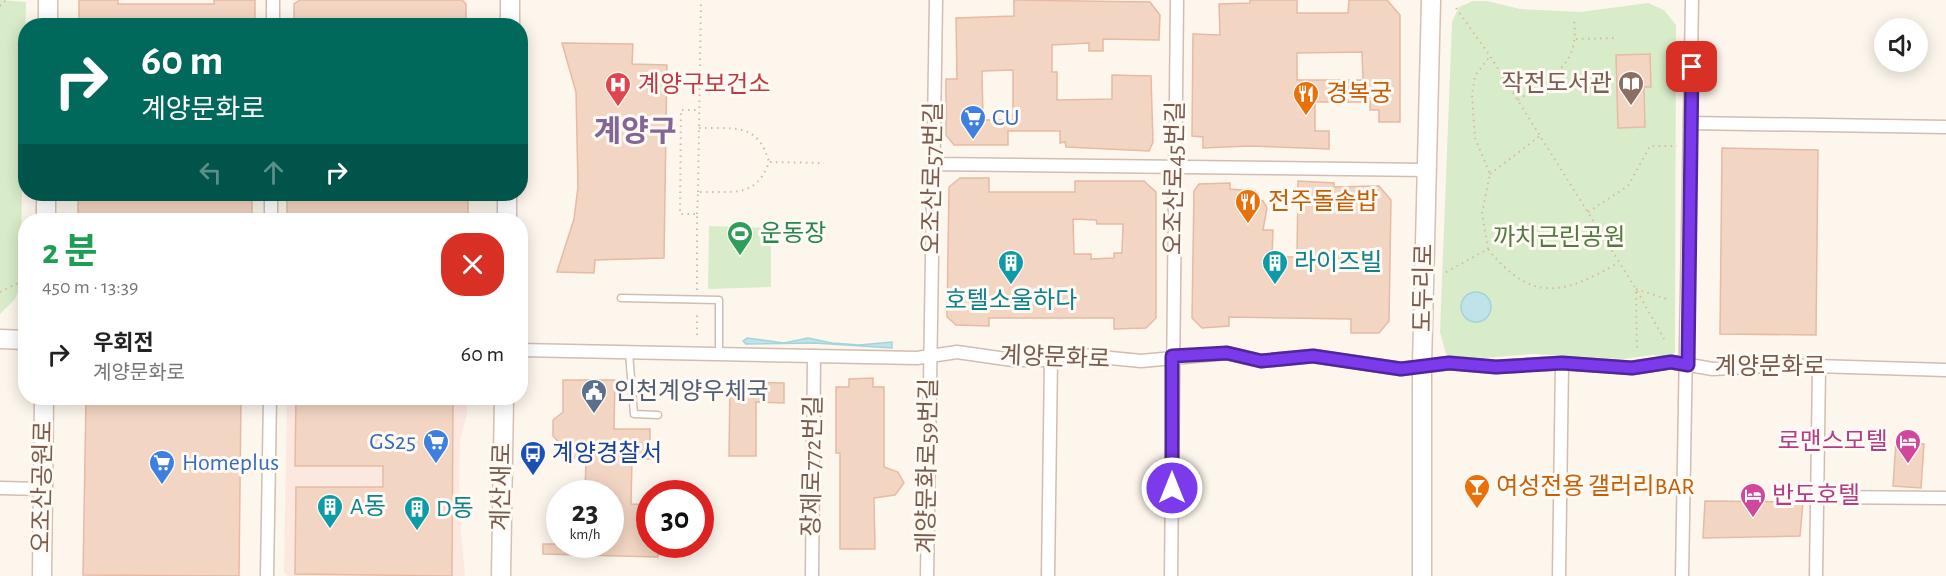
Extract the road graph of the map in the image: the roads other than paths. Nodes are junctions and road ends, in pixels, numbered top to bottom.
1 (48, 0) edge
2 (273, 0) edge
3 (510, 0) edge
4 (936, 0) edge
5 (1177, 0) edge
6 (1431, 0) edge
7 (1692, 0) edge
8 (48, 18) edge
9 (273, 18) edge
10 (510, 18) edge
11 (1691, 123) junction
12 (1946, 127) edge
13 (933, 164) junction
14 (1175, 167) junction
15 (1427, 170) junction
16 (621, 298) dead end
17 (0, 339) edge
18 (18, 340) edge
19 (528, 350) edge
20 (629, 352) junction
21 (719, 354) junction
22 (814, 356) junction
23 (930, 356) junction
24 (1172, 356) junction
25 (1051, 358) junction
26 (1562, 363) junction
27 (1422, 365) junction
28 (1688, 365) junction
29 (1819, 367) junction
30 (1946, 370) edge
31 (44, 405) edge
32 (270, 405) edge
33 (504, 405) edge
34 (658, 415) dead end
35 (0, 488) edge
36 (43, 489) junction
37 (1818, 497) junction
38 (1946, 498) edge
39 (42, 576) edge
40 (267, 576) edge
41 (501, 576) edge
42 (812, 576) edge
43 (927, 576) edge
44 (1047, 576) edge
45 (1172, 576) edge
46 (1422, 576) edge
47 (1559, 576) edge
48 (1682, 576) edge
49 (1816, 576) edge

1 - 8 street
2 - 9 street
3 - 10 street
4 - 13 street, 오조산로57번길
5 - 14 street, 오조산로45번길
6 - 15 street, 도두리로
7 - 11 street
11 - 12 street
11 - 28 street
13 - 14 street
13 - 23 street, 오조산로57번길
14 - 15 street
14 - 24 street, 오조산로45번길
15 - 27 street, 도두리로
16 - 21 lane
17 - 18 street
19 - 20 street, 계양문화로
20 - 21 street, 계양문화로
20 - 34 lane
21 - 22 street, 계양문화로
22 - 23 street, 계양문화로
22 - 42 street, 장제로772번길
23 - 25 street, 계양문화로
23 - 43 street, 계양문화로59번길
24 - 25 street, 계양문화로
24 - 27 street, 계양문화로
24 - 45 street, 오조산로45번길
25 - 44 street
26 - 27 street, 계양문화로
26 - 28 street, 계양문화로
26 - 47 street
27 - 46 street, 도두리로
28 - 29 street, 계양문화로
28 - 48 street
29 - 30 street, 계양문화로
29 - 37 street
31 - 36 street, 오조산공원로
32 - 40 street
33 - 41 street, 계산새로
35 - 36 street
36 - 39 street, 오조산공원로
37 - 38 street
37 - 49 street

